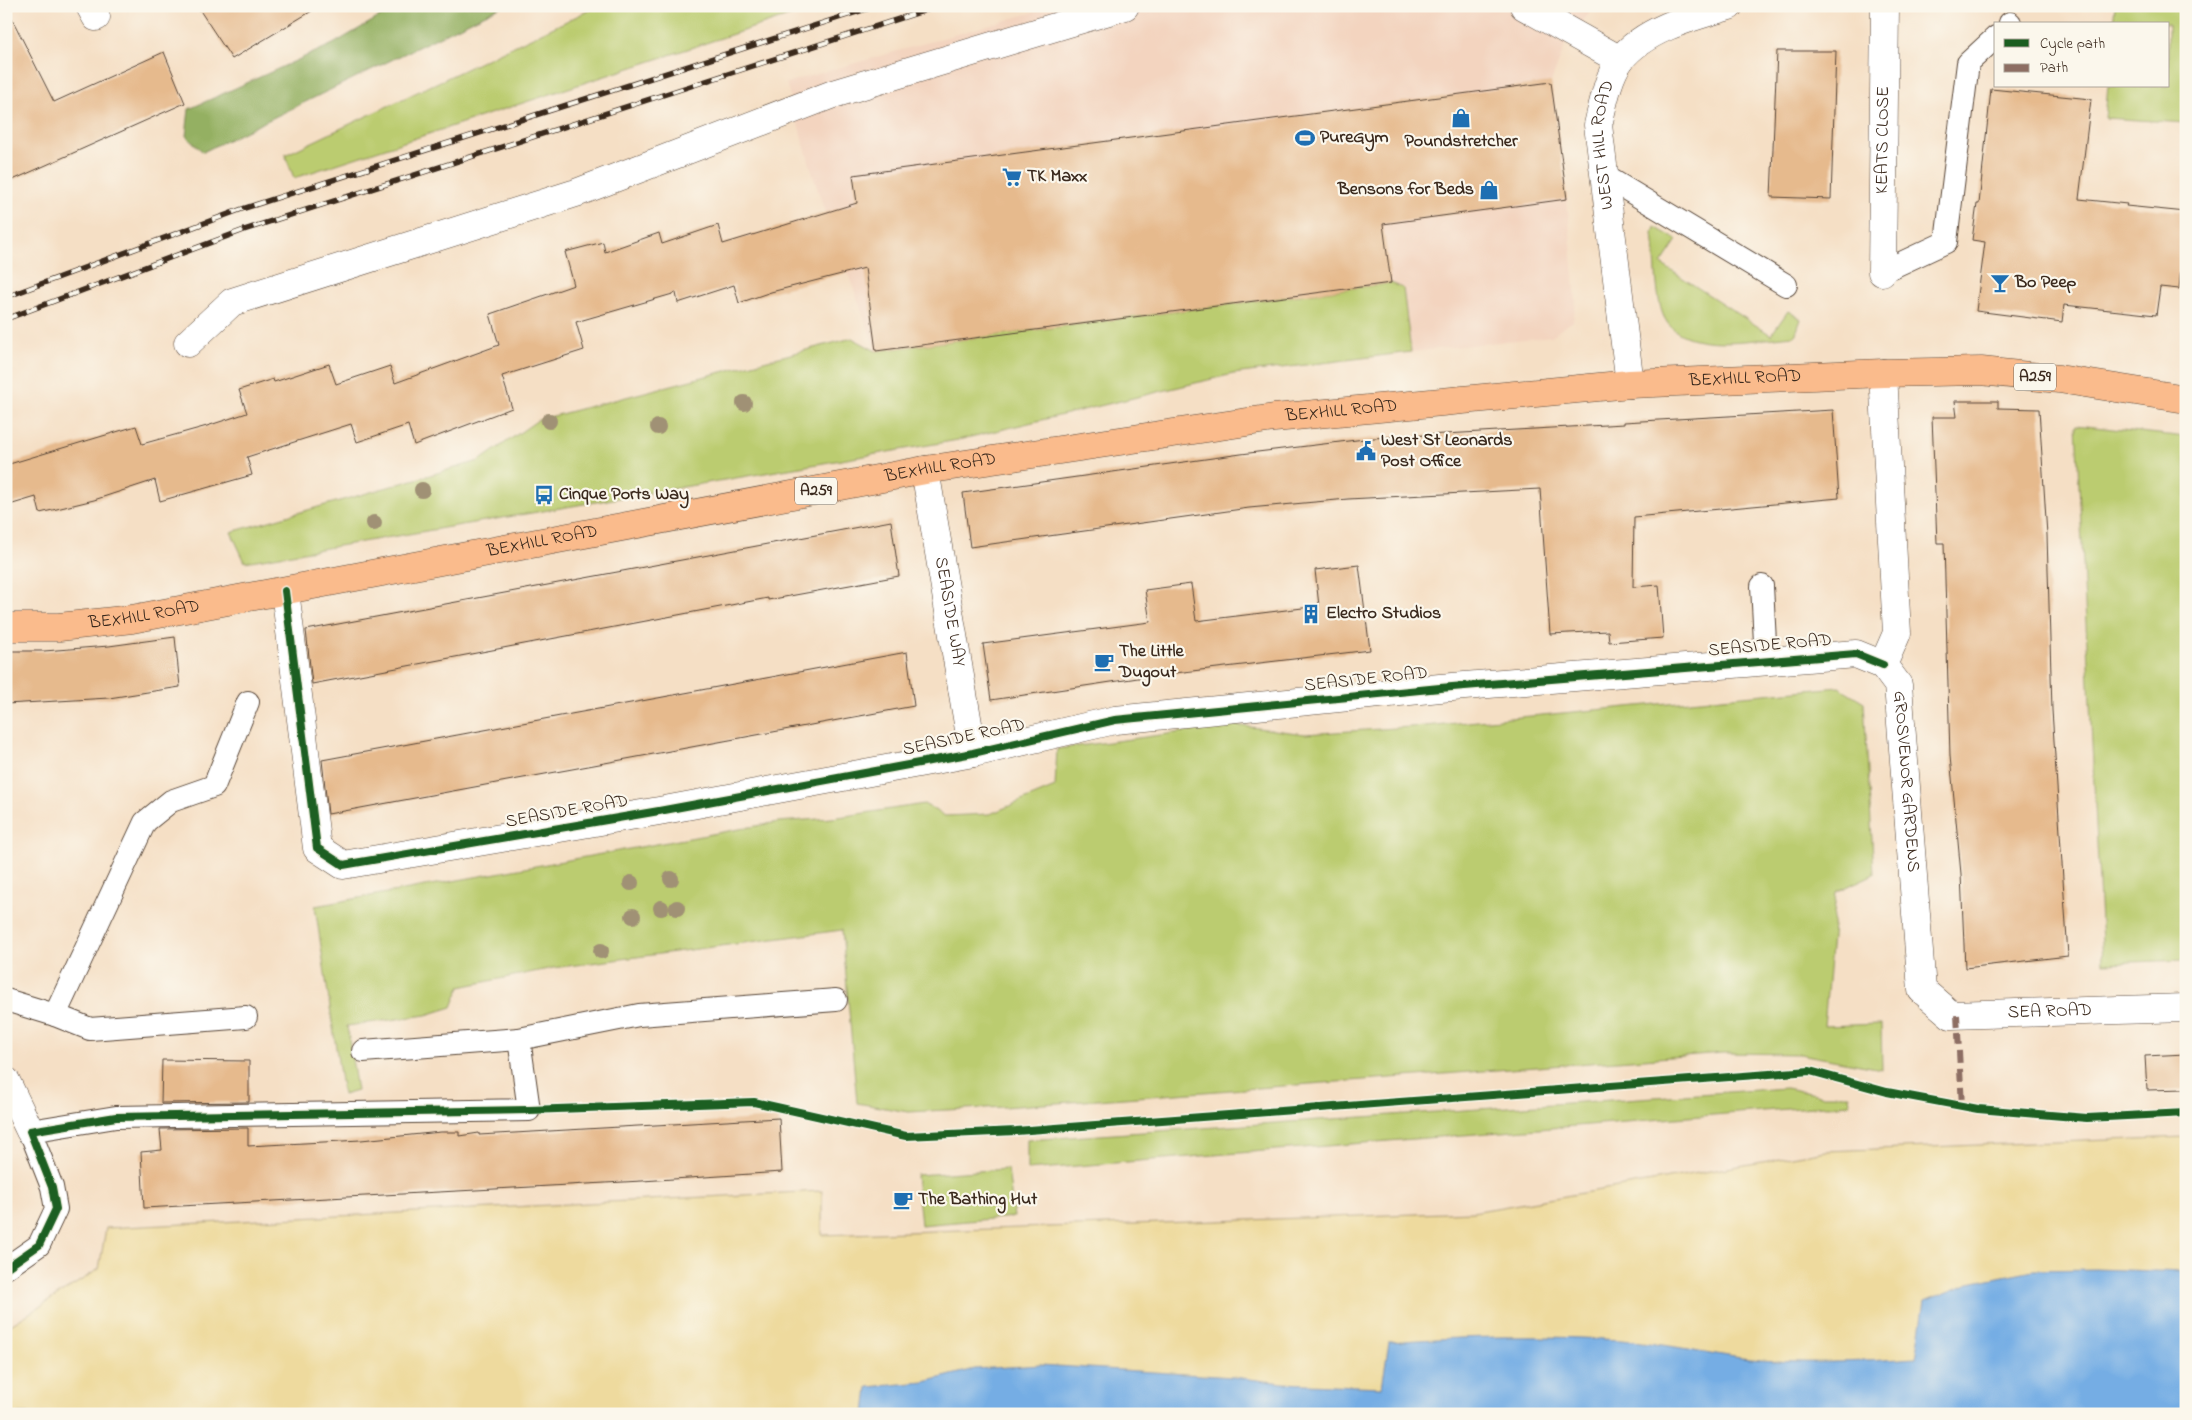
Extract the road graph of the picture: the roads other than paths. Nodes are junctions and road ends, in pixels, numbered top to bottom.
1 (1125, 6) edge
2 (1524, 6) edge
3 (1729, 6) edge
4 (1885, 6) edge
5 (1994, 39) edge
6 (1620, 60) junction
7 (1603, 176) junction
8 (1882, 272) joint
9 (1786, 285) dead end
10 (188, 343) dead end
11 (1883, 373) junction
12 (1630, 384) junction
13 (2186, 399) edge
14 (925, 470) junction
15 (1762, 586) dead end
16 (285, 591) junction
17 (6, 627) edge
18 (1766, 661) junction
19 (1883, 665) junction
20 (248, 702) dead end
21 (973, 753) junction
22 (1922, 990) joint
23 (6, 1000) edge
24 (836, 1000) dead end
25 (2186, 1008) edge
26 (55, 1016) junction
27 (246, 1017) dead end
28 (518, 1039) junction
29 (363, 1051) dead end
30 (8, 1090) edge
31 (30, 1131) junction
32 (6, 1268) edge

1 - 10 street
2 - 6 street
3 - 6 street, WEST HILL ROAD
4 - 8 street, KEATS CLOSE
5 - 8 lane
6 - 7 street, WEST HILL ROAD
7 - 9 lane
7 - 12 street, WEST HILL ROAD
11 - 12 highway, BEXHILL ROAD / A259
11 - 13 highway, A259
11 - 19 street
12 - 14 highway, BEXHILL ROAD / A259
14 - 16 highway, BEXHILL ROAD / A259
14 - 21 street, SEASIDE WAY
15 - 18 lane
16 - 17 highway, BEXHILL ROAD / A259
16 - 21 street, SEASIDE ROAD
18 - 19 street, SEASIDE ROAD
18 - 21 street, SEASIDE ROAD
19 - 22 street, GROSVENOR GARDENS
20 - 26 lane
22 - 25 street, SEA ROAD
23 - 26 lane
24 - 28 lane
26 - 27 lane
28 - 29 lane
28 - 31 lane
30 - 31 street
31 - 32 lane

